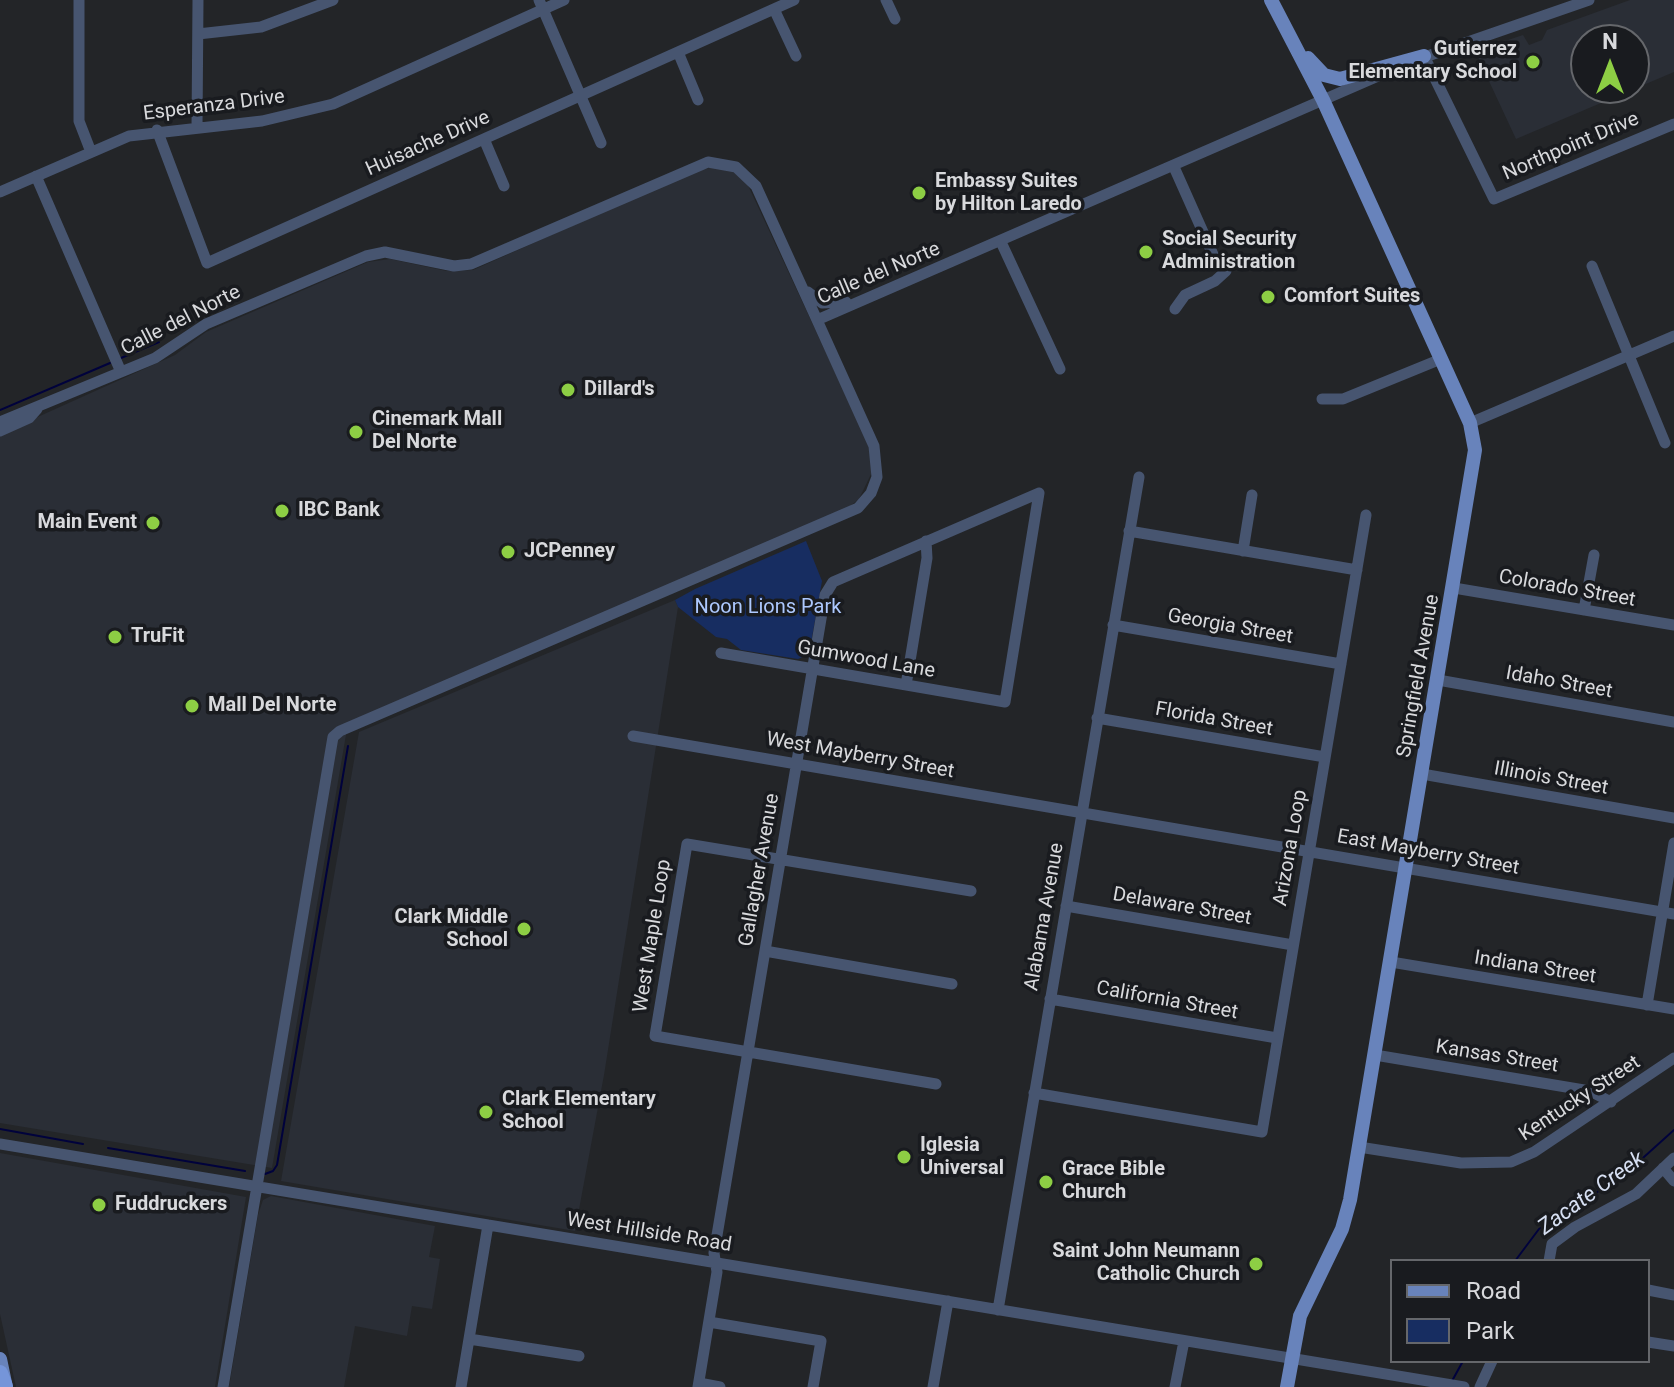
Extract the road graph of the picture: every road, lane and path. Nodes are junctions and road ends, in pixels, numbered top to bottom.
1 (79, 0) edge
2 (198, 0) edge
3 (333, 0) edge
4 (564, 0) edge
5 (794, 0) edge
6 (886, 0) edge
7 (1271, 0) edge
8 (1589, 0) edge
9 (541, 5) edge
10 (774, 9) junction
11 (895, 19) dead end
12 (198, 34) junction
13 (1289, 35) junction
14 (678, 52) junction
15 (796, 56) dead end
16 (1424, 56) junction
17 (581, 95) junction
18 (698, 100) dead end
19 (1323, 100) junction
20 (1674, 124) edge
21 (197, 127) junction
22 (157, 130) junction
23 (484, 139) junction
24 (601, 143) dead end
25 (91, 152) junction
26 (1174, 167) junction
27 (36, 176) junction
28 (504, 186) dead end
29 (0, 192) edge
30 (1001, 242) junction
31 (1592, 266) dead end
32 (801, 286) junction
33 (877, 295) junction
34 (1175, 309) dead end
35 (817, 320) junction
36 (1674, 336) edge
37 (1629, 355) junction
38 (1441, 359) junction
39 (1060, 369) dead end
40 (121, 372) junction
41 (1322, 399) dead end
42 (38, 409) junction
43 (0, 422) edge
44 (1470, 423) junction
45 (0, 431) edge
46 (1665, 443) dead end
47 (1139, 477) dead end
48 (1252, 495) dead end
49 (1366, 515) dead end
50 (1129, 531) junction
51 (926, 541) junction
52 (1243, 551) junction
53 (1594, 555) dead end
54 (1357, 570) junction
55 (1454, 588) junction
56 (1584, 610) junction
57 (1113, 625) junction
58 (1674, 625) edge
59 (721, 653) dead end
60 (1341, 664) junction
61 (813, 669) junction
62 (1438, 680) junction
63 (906, 685) junction
64 (1005, 702) joint
65 (1097, 718) junction
66 (1674, 722) edge
67 (633, 736) dead end
68 (1325, 757) junction
69 (797, 764) junction
70 (1422, 774) junction
71 (1082, 812) junction
72 (1674, 818) edge
73 (1674, 843) edge
74 (1309, 851) junction
75 (781, 859) junction
76 (1407, 867) junction
77 (971, 891) dead end
78 (1066, 906) junction
79 (1668, 913) edge
80 (1293, 945) junction
81 (765, 951) junction
82 (1391, 962) junction
83 (952, 984) dead end
84 (1050, 999) junction
85 (1647, 1005) junction
86 (1674, 1009) edge
87 (1277, 1038) junction
88 (748, 1051) junction
89 (1375, 1055) junction
90 (1674, 1058) edge
91 (936, 1084) dead end
92 (1034, 1093) junction
93 (1611, 1102) junction
94 (0, 1144) edge
95 (1359, 1147) junction
96 (1674, 1158) edge
97 (1663, 1168) junction
98 (1674, 1181) edge
99 (257, 1187) junction
100 (488, 1225) junction
101 (1549, 1259) edge
102 (716, 1262) junction
103 (1650, 1290) edge
104 (1674, 1295) edge
105 (948, 1301) junction
106 (998, 1310) junction
107 (709, 1322) junction
108 (469, 1339) junction
109 (1184, 1341) junction
110 (1650, 1342) edge
111 (1674, 1346) edge
112 (579, 1356) dead end
113 (0, 1359) edge
114 (1291, 1359) junction
115 (1491, 1363) edge
116 (0, 1373) edge
117 (699, 1385) edge
118 (5, 1386) edge
119 (223, 1387) edge
120 (461, 1387) edge
121 (720, 1387) edge
122 (813, 1387) edge
123 (933, 1387) edge
124 (1175, 1387) edge
125 (1287, 1387) edge
126 (1463, 1387) edge
127 (1480, 1387) edge

1 - 25 street
2 - 12 street
3 - 12 street
4 - 9 street, Esperanza Drive
5 - 10 street, Huisache Drive
6 - 11 street
7 - 13 main road, Springfield Avenue
8 - 16 street, Calle del Norte
9 - 17 street
9 - 21 street, Esperanza Drive
10 - 14 street, Huisache Drive
10 - 15 street
12 - 21 street
13 - 16 main road
13 - 19 main road, Springfield Avenue
14 - 17 street, Huisache Drive
14 - 18 street
16 - 19 street, Calle del Norte
16 - 20 street, Northpoint Drive
17 - 23 street, Huisache Drive
17 - 24 street
19 - 26 street, Calle del Norte
19 - 38 main road, Springfield Avenue
21 - 22 street, Esperanza Drive
22 - 23 street, Huisache Drive
22 - 25 street, Esperanza Drive
23 - 28 street
25 - 27 street, Esperanza Drive
26 - 30 street, Calle del Norte
26 - 34 street
27 - 29 street, Esperanza Drive
27 - 40 street
30 - 33 street, Calle del Norte
30 - 39 street
31 - 37 street
32 - 33 street
32 - 35 street, Calle del Norte
32 - 40 street, Calle del Norte
33 - 35 street, Calle del Norte
35 - 99 street
36 - 37 street
37 - 44 street
37 - 46 street
38 - 41 street
38 - 44 main road, Springfield Avenue
40 - 42 street, Calle del Norte
42 - 43 street, Calle del Norte
42 - 45 street
44 - 55 main road, Springfield Avenue
47 - 50 street, Alabama Avenue
48 - 52 street
49 - 54 street, Arizona Loop
50 - 52 street
50 - 57 street, Alabama Avenue
51 - 61 street, Gallagher Avenue
51 - 63 street
51 - 64 street, Gallagher Avenue
52 - 54 street
53 - 56 street
54 - 60 street, Arizona Loop
55 - 56 street, Colorado Street
55 - 62 main road, Springfield Avenue
56 - 58 street, Colorado Street
57 - 60 street, Georgia Street
57 - 65 street, Alabama Avenue
59 - 61 street, Gumwood Lane
60 - 68 street, Arizona Loop
61 - 63 street, Gumwood Lane
61 - 69 street, Gallagher Avenue
62 - 66 street, Idaho Street
62 - 70 main road, Springfield Avenue
63 - 64 street, Gumwood Lane
65 - 68 street, Florida Street
65 - 71 street, Alabama Avenue
67 - 69 street, West Mayberry Street
68 - 74 street, Arizona Loop
69 - 71 street, West Mayberry Street
69 - 75 street, Gallagher Avenue
70 - 72 street, Illinois Street
70 - 76 main road, Springfield Avenue
71 - 74 street, East Mayberry Street
71 - 78 street, Alabama Avenue
73 - 79 street
74 - 76 street, East Mayberry Street
74 - 80 street, Arizona Loop
75 - 77 street
75 - 81 street, Gallagher Avenue
75 - 88 street, West Maple Loop
76 - 79 street, East Mayberry Street
76 - 82 main road, Springfield Avenue
78 - 80 street, Delaware Street
78 - 84 street, Alabama Avenue
79 - 85 street
80 - 87 street, Arizona Loop
81 - 83 street
81 - 88 street, Gallagher Avenue
82 - 85 street, Indiana Street
82 - 89 main road, Springfield Avenue
84 - 87 street, California Street
84 - 92 street, Alabama Avenue
85 - 86 street, Indiana Street
87 - 92 street, Arizona Loop
88 - 91 street
88 - 102 street, Gallagher Avenue
89 - 93 street, Kansas Street
89 - 95 main road, Springfield Avenue
90 - 93 street, Kentucky Street
92 - 106 street, Alabama Avenue
93 - 95 street, Kentucky Street
94 - 99 street, West Hillside Road
95 - 114 main road, Springfield Avenue
96 - 97 street
97 - 98 street
97 - 101 street
99 - 100 street, West Hillside Road
99 - 119 street
100 - 102 street, West Hillside Road
100 - 108 street
102 - 105 street, West Hillside Road
102 - 107 street, Gallagher Avenue
103 - 104 street
105 - 106 street, West Hillside Road
105 - 123 street
106 - 109 street, West Hillside Road
107 - 117 street, Gallagher Avenue
107 - 122 street
108 - 112 street
108 - 120 street
109 - 114 street, West Hillside Road
109 - 124 street
110 - 111 street
113 - 118 main road
114 - 125 main road, Springfield Avenue
114 - 126 street, West Hillside Road
115 - 127 street
116 - 118 highway
117 - 121 street

